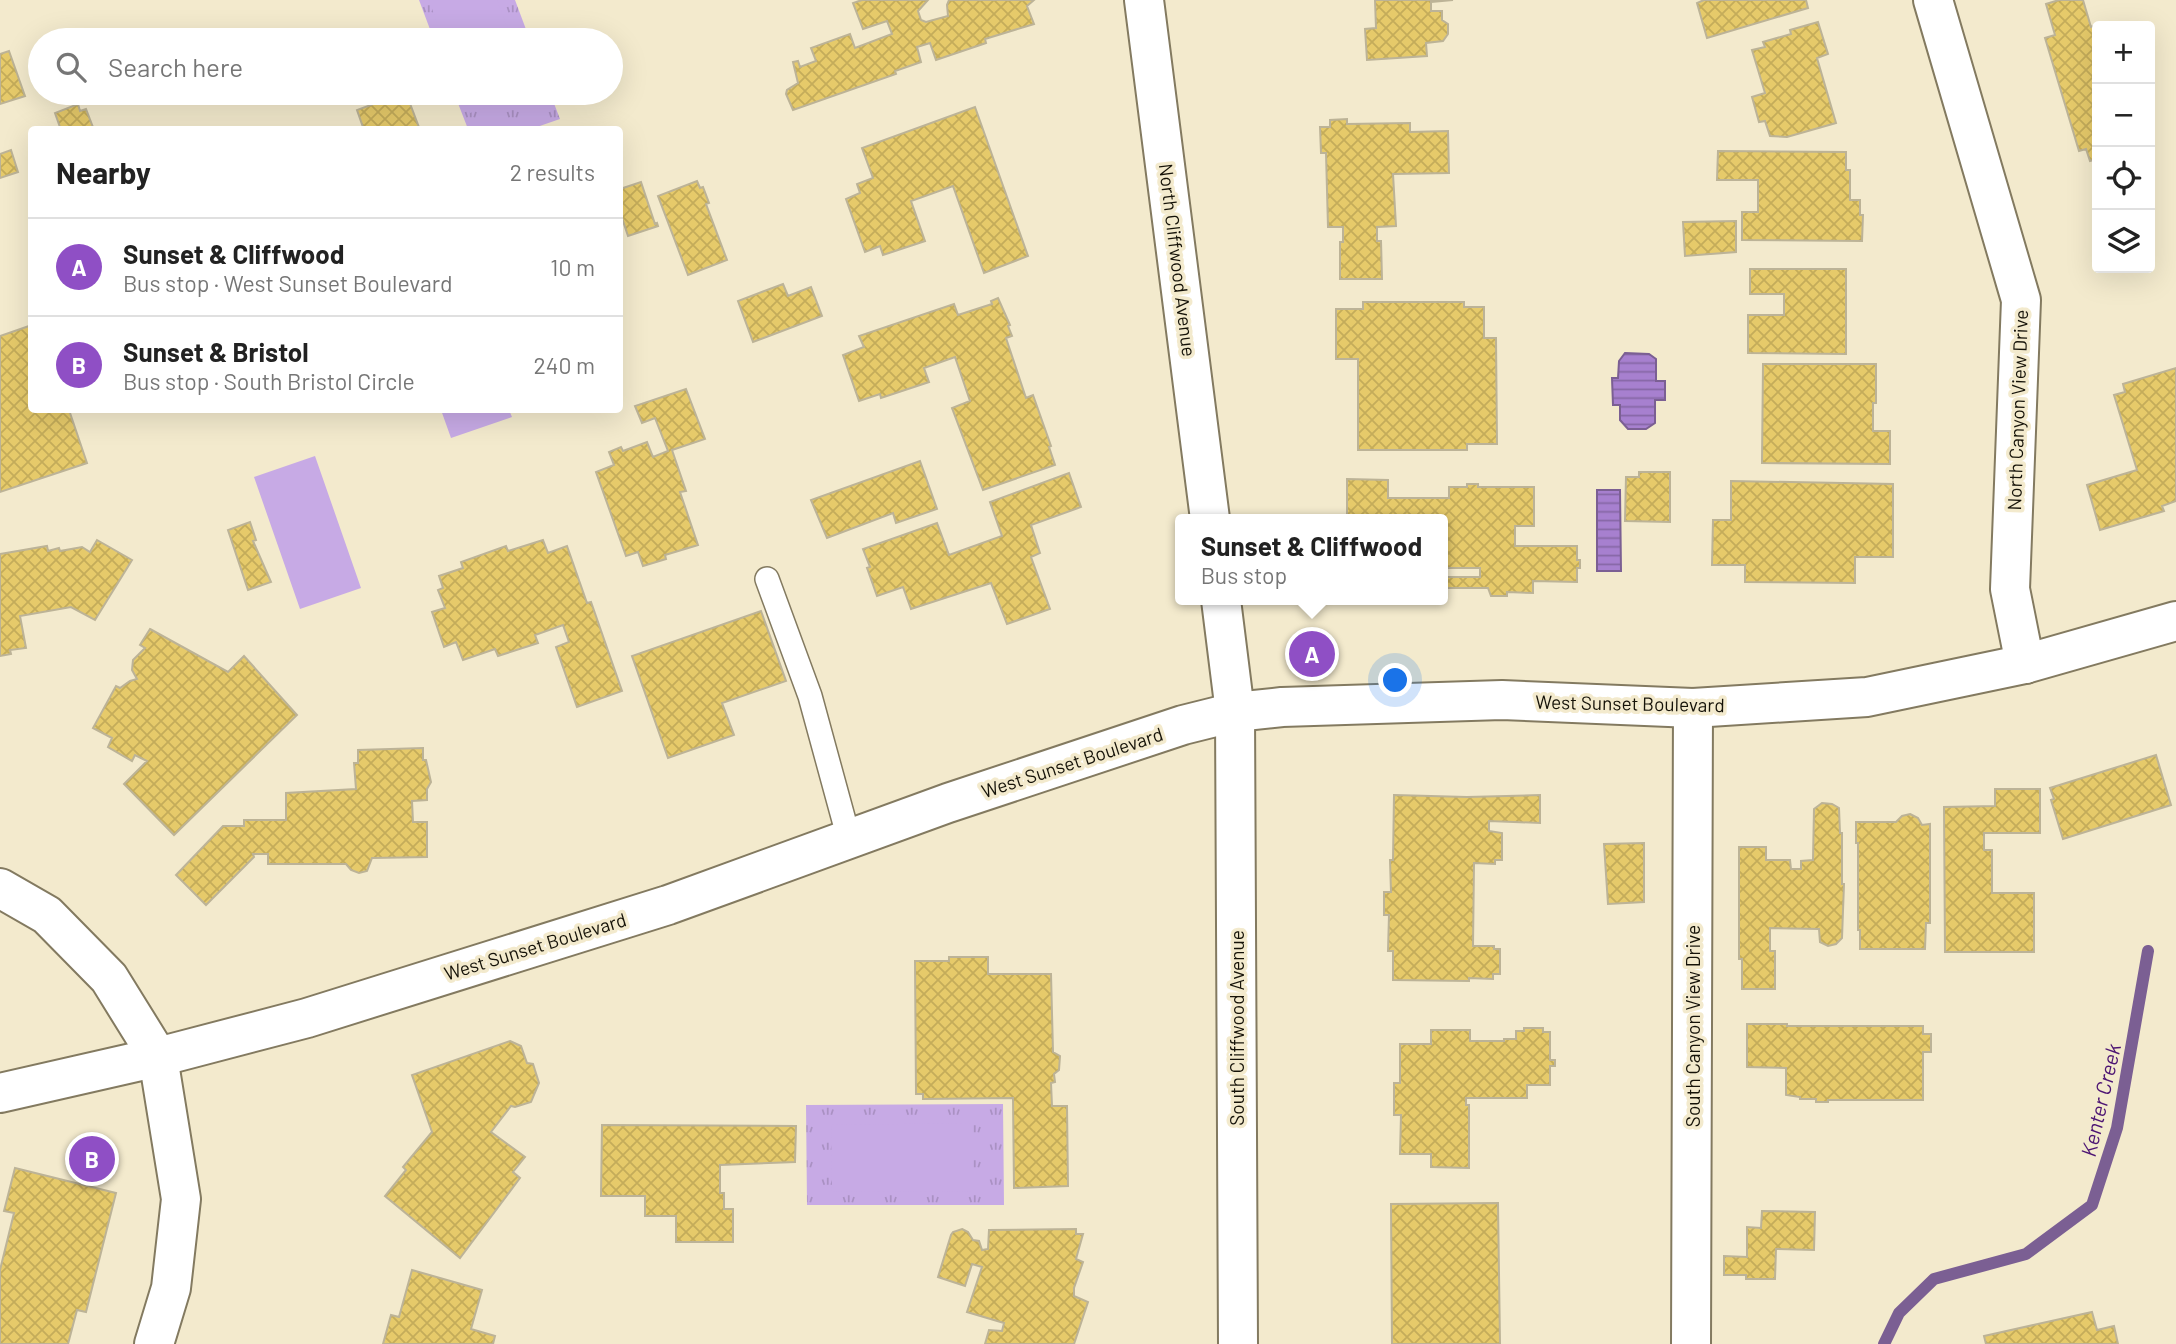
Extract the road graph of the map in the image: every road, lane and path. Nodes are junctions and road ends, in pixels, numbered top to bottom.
1 (1144, 0) edge
2 (1933, 0) edge
3 (1209, 514) edge
4 (767, 579) dead end
5 (1222, 605) edge
6 (2176, 621) edge
7 (2025, 664) junction
8 (1693, 708) junction
9 (1235, 712) junction
10 (849, 839) junction
11 (0, 888) edge
12 (158, 1057) junction
13 (0, 1093) edge
14 (153, 1344) edge
15 (1238, 1344) edge
16 (1691, 1344) edge

1 - 3 street, North Cliffwood Avenue
2 - 7 street, North Canyon View Drive
4 - 10 lane
5 - 9 street
6 - 7 street, West Sunset Boulevard
7 - 8 street, West Sunset Boulevard
8 - 9 street, West Sunset Boulevard
8 - 16 street, South Canyon View Drive
9 - 10 street, West Sunset Boulevard
9 - 15 street, South Cliffwood Avenue
10 - 12 street, West Sunset Boulevard
11 - 12 street
12 - 13 street, West Sunset Boulevard
12 - 14 street

